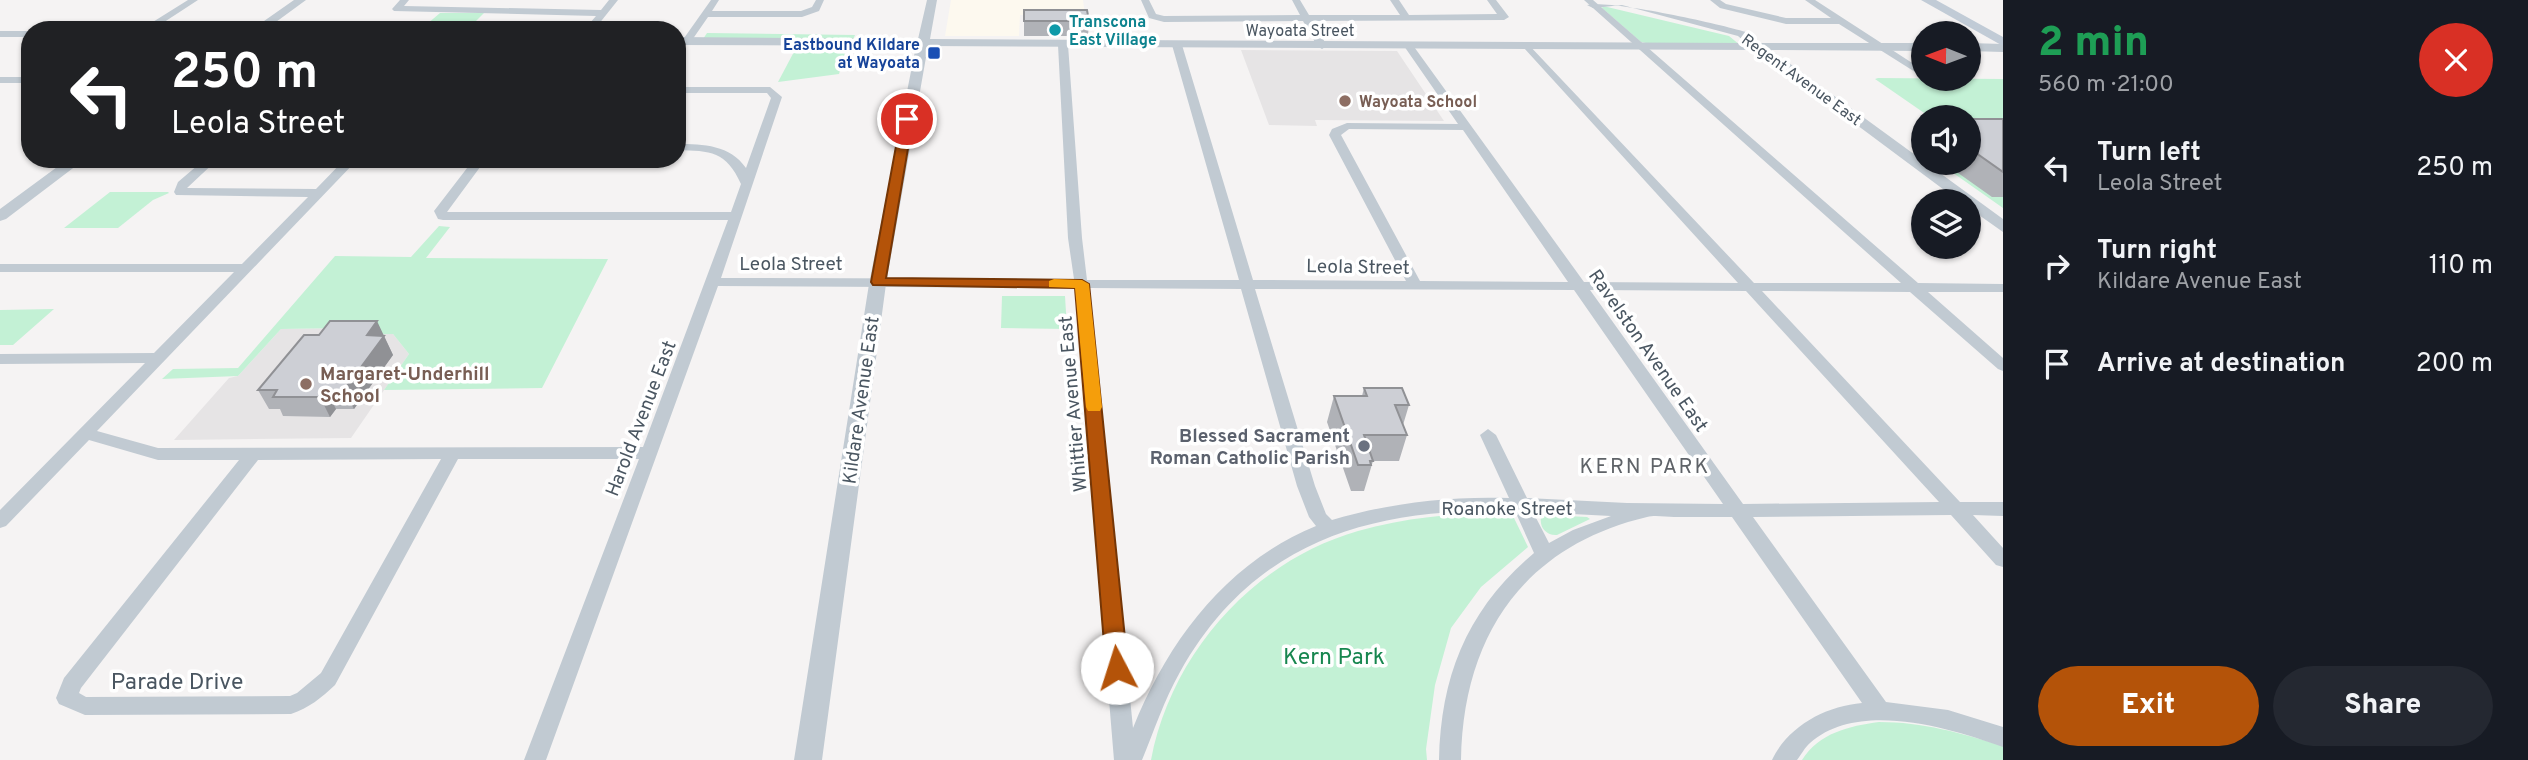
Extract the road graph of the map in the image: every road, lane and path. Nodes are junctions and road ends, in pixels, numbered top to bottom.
1 (194, 0) edge
2 (301, 0) edge
3 (405, 0) edge
4 (614, 0) edge
5 (715, 0) edge
6 (820, 0) edge
7 (932, 0) edge
8 (1145, 0) edge
9 (1296, 0) edge
10 (1394, 0) edge
11 (1491, 0) edge
12 (1714, 0) edge
13 (1809, 0) edge
14 (1927, 0) edge
15 (1618, 1) edge
16 (1591, 3) edge
17 (603, 13) junction
18 (706, 14) junction
19 (1306, 18) junction
20 (1407, 18) junction
21 (160, 21) edge
22 (270, 21) edge
23 (596, 21) edge
24 (1843, 22) junction
25 (1737, 31) junction
26 (0, 34) edge
27 (21, 34) edge
28 (686, 36) edge
29 (686, 41) edge
30 (2003, 42) edge
31 (922, 44) junction
32 (1063, 45) junction
33 (1177, 45) junction
34 (1322, 46) junction
35 (1409, 46) junction
36 (1527, 46) junction
37 (1639, 46) junction
38 (1759, 47) junction
39 (1809, 47) junction
40 (1883, 47) junction
41 (1911, 47) edge
42 (1981, 47) edge
43 (2003, 48) edge
44 (1911, 66) edge
45 (0, 80) edge
46 (21, 80) edge
47 (686, 90) edge
48 (1466, 127) junction
49 (686, 148) edge
50 (66, 168) edge
51 (202, 168) edge
52 (343, 168) edge
53 (473, 168) edge
54 (746, 182) junction
55 (1953, 189) edge
56 (318, 193) junction
57 (1981, 210) edge
58 (0, 216) edge
59 (734, 216) junction
60 (2003, 227) edge
61 (0, 268) edge
62 (246, 268) junction
63 (713, 282) junction
64 (878, 282) junction
65 (1082, 284) junction
66 (1245, 284) junction
67 (1579, 285) junction
68 (1416, 286) junction
69 (1750, 287) junction
70 (1915, 288) junction
71 (2003, 288) edge
72 (158, 358) junction
73 (0, 359) edge
74 (2003, 366) edge
75 (85, 433) junction
76 (1488, 435) dead end
77 (453, 453) junction
78 (649, 453) junction
79 (252, 455) junction
80 (1522, 505) junction
81 (1737, 509) junction
82 (1956, 509) junction
83 (2003, 509) edge
84 (1647, 510) junction
85 (0, 521) edge
86 (1329, 529) junction
87 (1545, 555) junction
88 (2003, 560) edge
89 (1880, 711) junction
90 (2003, 737) edge
91 (535, 760) edge
92 (808, 760) edge
93 (1125, 760) edge
94 (1131, 760) edge
95 (1450, 760) edge
96 (1783, 760) edge

1 - 21 street
2 - 22 street
3 - 17 street
4 - 17 street
5 - 18 street
6 - 18 street
7 - 31 street, Kildare Avenue East
8 - 19 street
9 - 19 street
10 - 20 street
11 - 20 street
12 - 24 street
13 - 24 street
14 - 30 main road
15 - 16 street
15 - 25 street, Regent Avenue East
16 - 37 street
17 - 23 street
18 - 28 street
19 - 20 street
19 - 34 street
24 - 40 street
25 - 38 street, Regent Avenue East
25 - 39 street
26 - 27 street
29 - 31 street, Wayoata Street
31 - 32 street, Wayoata Street
31 - 64 street, Kildare Avenue East
32 - 33 street, Wayoata Street
32 - 65 street, Whittier Avenue East
33 - 34 street, Wayoata Street
33 - 66 street
34 - 35 street, Wayoata Street
35 - 36 street, Wayoata Street
35 - 48 street, Ravelston Avenue East
36 - 37 street, Wayoata Street
36 - 69 street
37 - 38 street, Wayoata Street
37 - 70 street
38 - 39 street, Wayoata Street
38 - 55 street, Regent Avenue East
39 - 40 street, Wayoata Street
40 - 41 street, Wayoata Street
40 - 44 street
42 - 43 street
45 - 46 street
47 - 54 street, Harold Avenue East
48 - 67 street, Ravelston Avenue East
48 - 68 street
49 - 54 street
50 - 58 street
51 - 56 street
52 - 56 street
53 - 59 street
54 - 59 street, Harold Avenue East
56 - 62 street
57 - 60 street, Regent Avenue East
59 - 63 street, Harold Avenue East
61 - 62 street
62 - 72 street
63 - 64 street, Leola Street
63 - 78 street, Harold Avenue East
64 - 65 street, Leola Street
64 - 92 street, Kildare Avenue East
65 - 66 street, Leola Street
65 - 93 street, Whittier Avenue East
66 - 68 street, Leola Street
66 - 86 street
67 - 68 street, Leola Street
67 - 69 street, Leola Street
67 - 81 street, Ravelston Avenue East
69 - 70 street, Leola Street
69 - 82 street
70 - 71 street, Leola Street
70 - 74 street
72 - 73 street
72 - 75 street
75 - 79 street
75 - 85 street
76 - 80 street
77 - 78 street
77 - 79 street
77 - 79 street, Parade Drive
78 - 91 street, Harold Avenue East
80 - 84 street, Roanoke Street
80 - 86 street, Roanoke Street
80 - 87 street
81 - 82 street, Roanoke Street
81 - 84 street, Roanoke Street
81 - 89 street, Ravelston Avenue East
82 - 83 street, Roanoke Street
82 - 88 street
84 - 87 street
86 - 94 street, Roanoke Street
87 - 95 street
89 - 90 street
89 - 96 street

